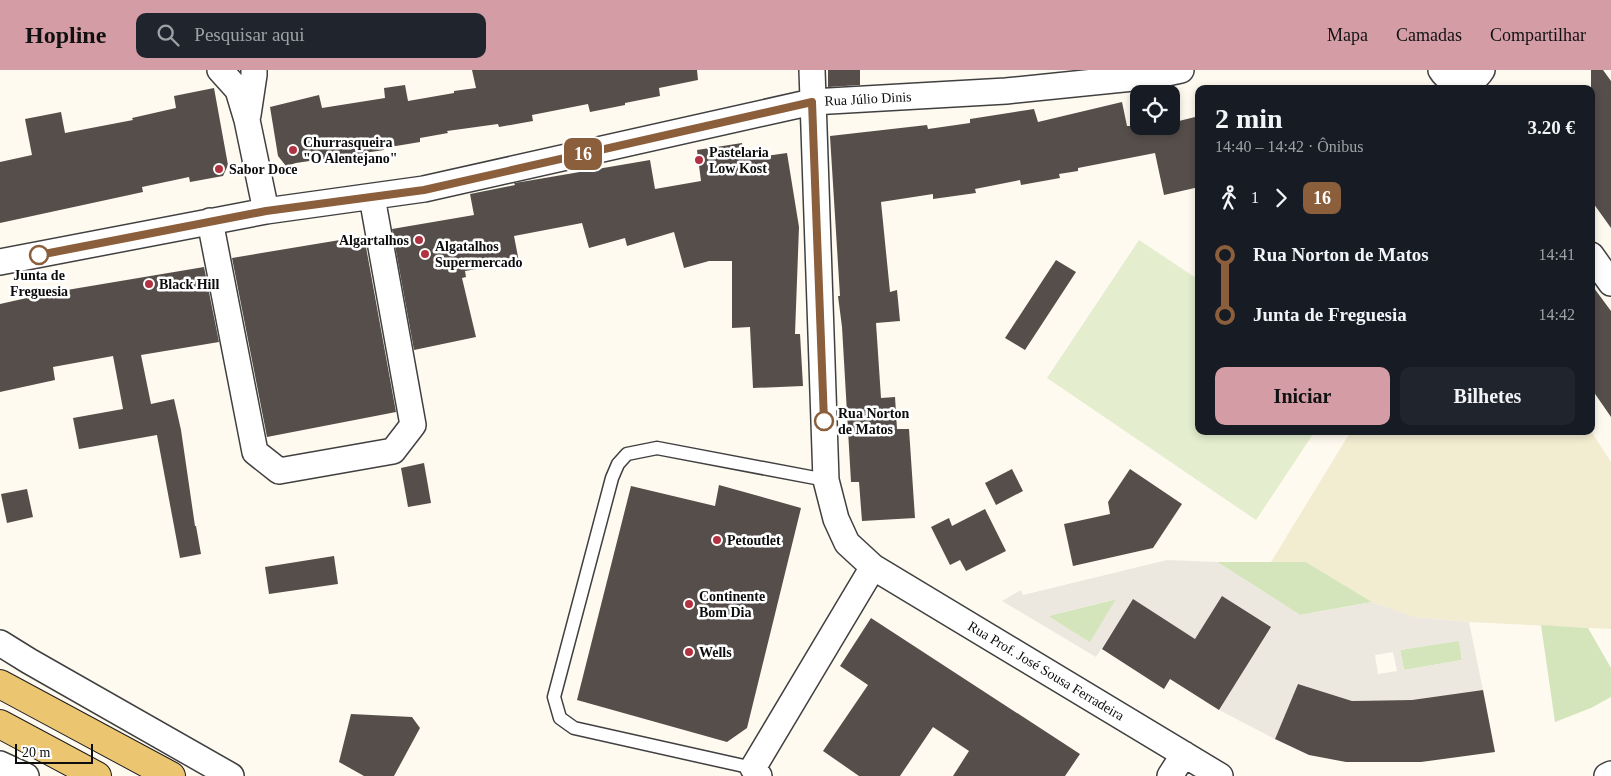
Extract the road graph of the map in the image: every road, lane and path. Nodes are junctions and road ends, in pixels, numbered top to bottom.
1 (220, 70) edge
2 (254, 70) edge
3 (812, 70) edge
4 (1181, 70) edge
5 (1442, 70) edge
6 (1474, 80) edge
7 (812, 102) junction
8 (247, 120) junction
9 (372, 197) junction
10 (266, 211) junction
11 (210, 221) junction
12 (1595, 261) edge
13 (0, 262) edge
14 (1611, 283) edge
15 (826, 480) junction
16 (872, 567) junction
17 (0, 643) edge
18 (0, 684) edge
19 (0, 724) edge
20 (1184, 754) junction
21 (0, 764) edge
22 (756, 772) edge
23 (1611, 774) edge
24 (26, 776) edge
25 (97, 776) edge
26 (171, 776) edge
27 (231, 776) edge
28 (1170, 776) edge
29 (1220, 776) edge
30 (1607, 776) edge

1 - 8 street
2 - 8 street
3 - 7 street
4 - 7 street, Rua Júlio Dinis
5 - 6 street
7 - 9 street, Rua Júlio Dinis
7 - 15 street
8 - 10 street
9 - 10 street, Rua Júlio Dinis
9 - 11 street
10 - 11 street, Rua Júlio Dinis
11 - 13 street, Rua Júlio Dinis
12 - 14 street
15 - 16 street
15 - 22 lane
16 - 20 street, Rua Prof. José Sousa Ferradeira
16 - 22 street
17 - 27 street
18 - 26 main road
19 - 25 main road
20 - 28 street
20 - 29 street, Rua Prof. José Sousa Ferradeira
21 - 24 street
23 - 30 street

